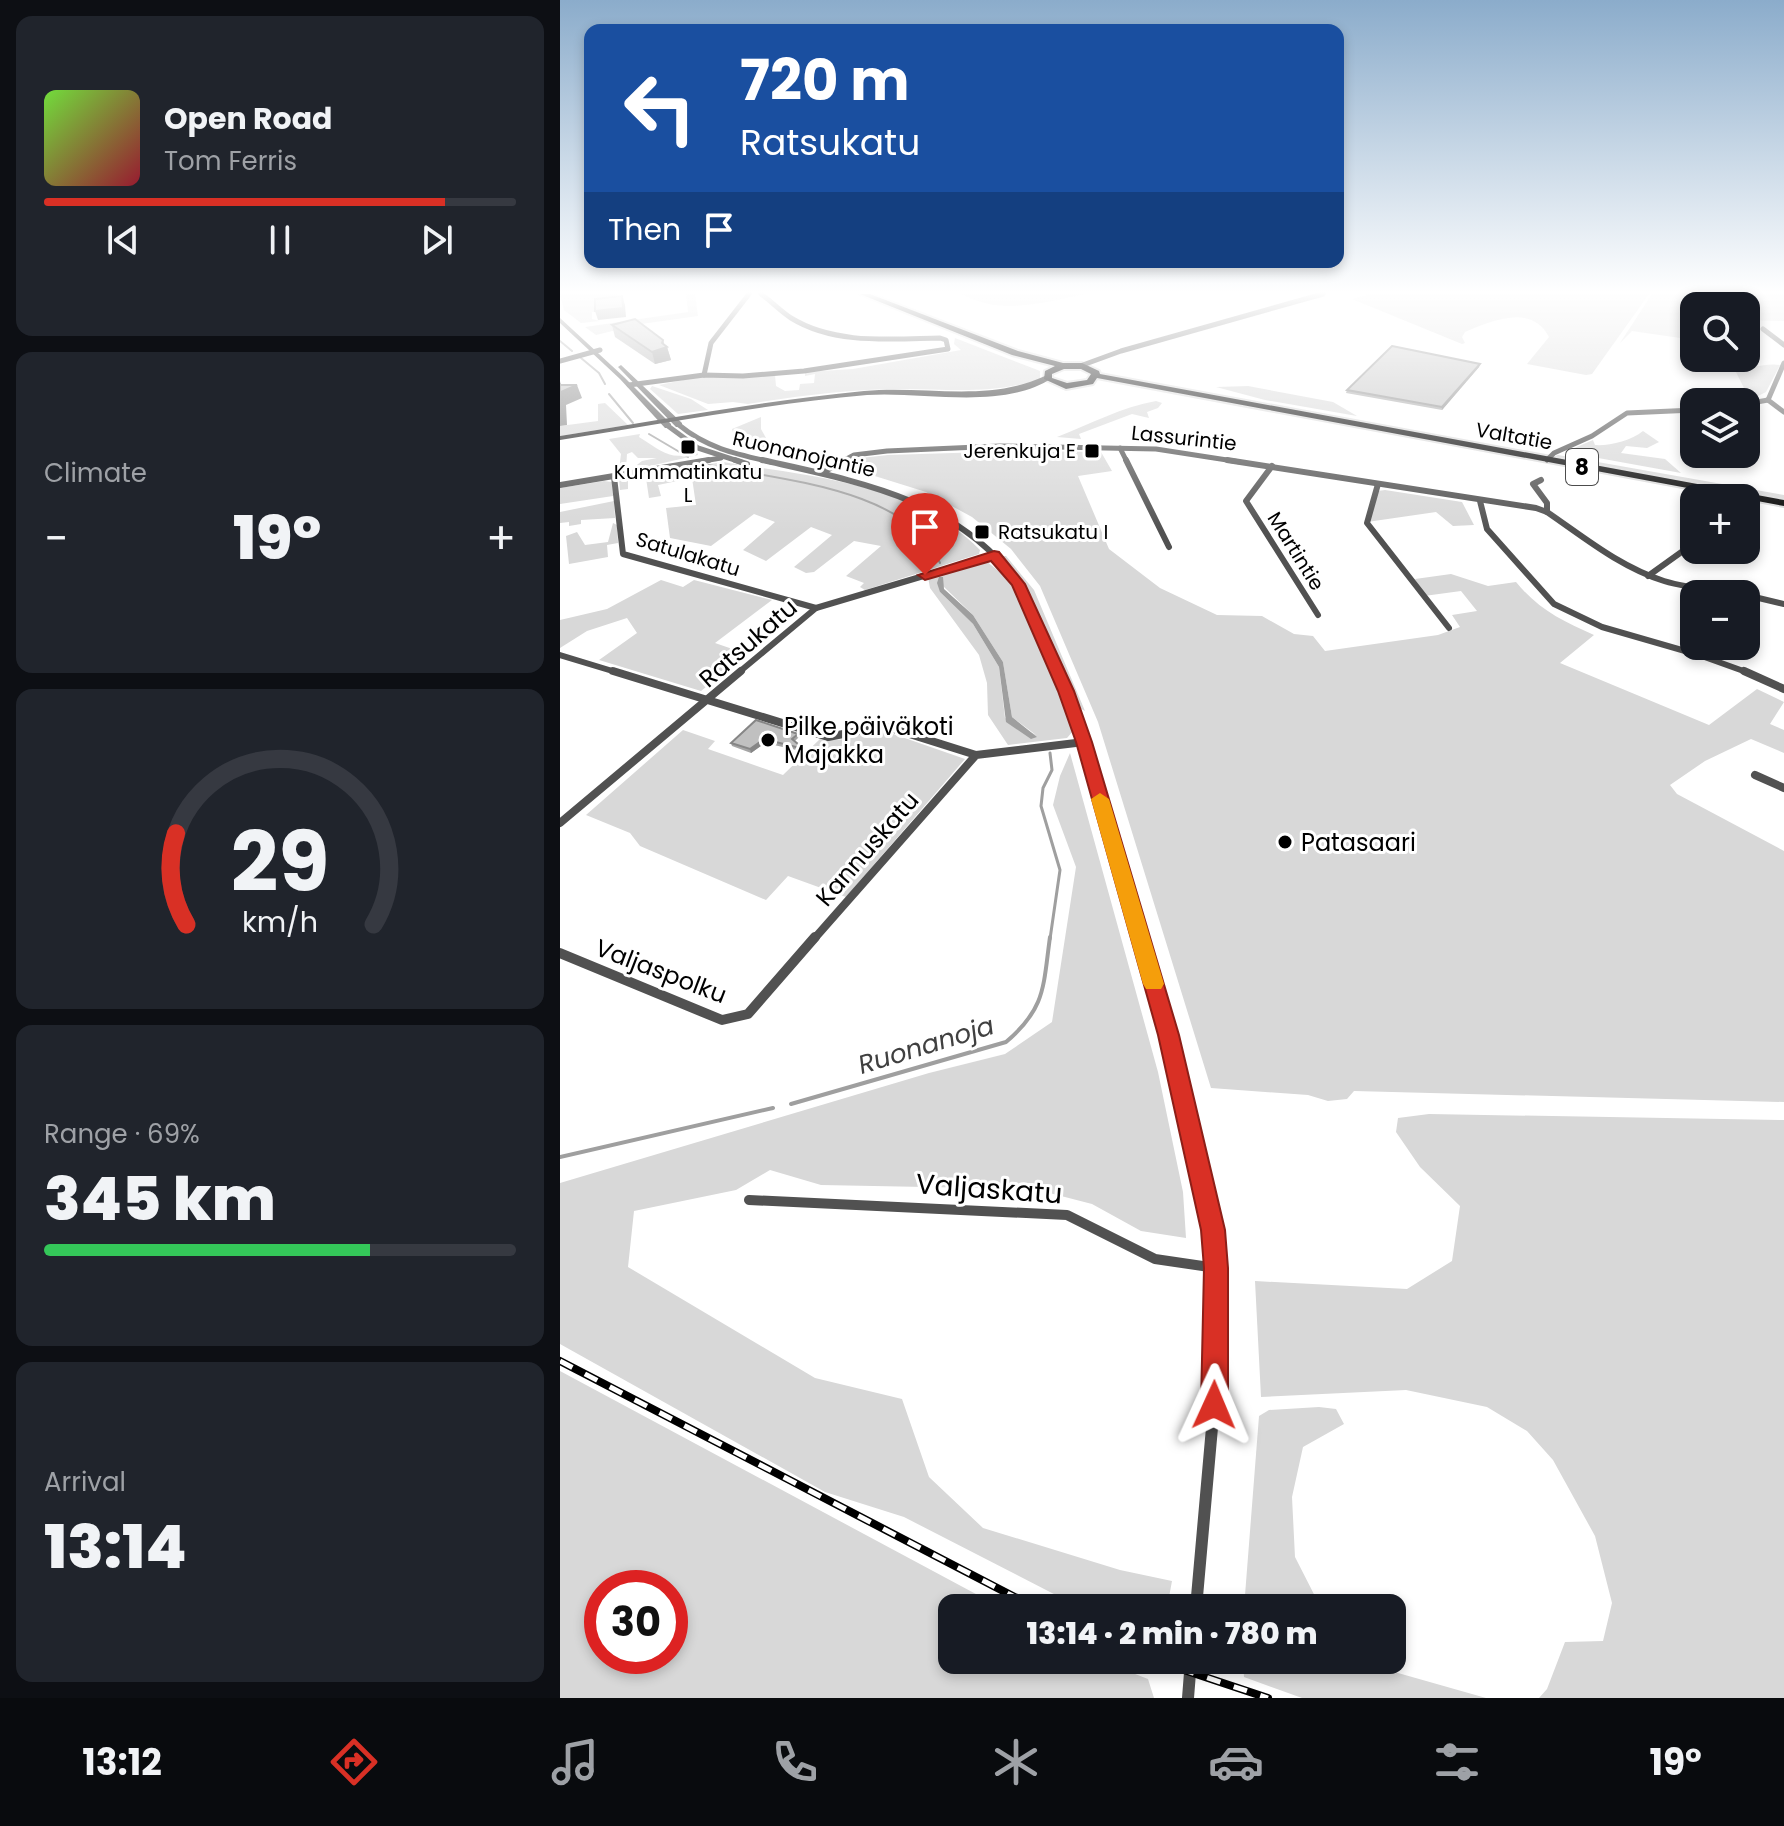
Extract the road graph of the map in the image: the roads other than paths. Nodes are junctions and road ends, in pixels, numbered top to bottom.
1 (618, 373) edge
2 (625, 373) edge
3 (748, 373) edge
4 (1041, 373) edge
5 (1052, 373) edge
6 (1090, 373) edge
7 (1098, 373) edge
8 (1780, 373) edge
9 (704, 375) joint
10 (1048, 376) junction
11 (1094, 376) junction
12 (638, 383) junction
13 (629, 385) junction
14 (1058, 385) junction
15 (952, 393) junction
16 (1768, 400) junction
17 (1760, 401) edge
18 (1680, 410) edge
19 (1784, 412) edge
20 (671, 423) junction
21 (560, 440) edge
22 (1120, 448) junction
23 (723, 455) junction
24 (1547, 460) junction
25 (1272, 466) junction
26 (821, 474) junction
27 (614, 477) junction
28 (1541, 480) dead end
29 (1378, 484) junction
30 (560, 485) edge
31 (1480, 501) junction
32 (1784, 503) edge
33 (1547, 512) junction
34 (1169, 547) dead end
35 (1680, 553) edge
36 (994, 555) junction
37 (1648, 576) junction
38 (1680, 585) edge
39 (1760, 598) edge
40 (1784, 604) edge
41 (816, 608) junction
42 (1318, 615) dead end
43 (1449, 628) dead end
44 (560, 655) edge
45 (1784, 689) edge
46 (709, 700) junction
47 (1084, 742) junction
48 (976, 755) junction
49 (1755, 775) dead end
50 (1784, 788) edge
51 (560, 823) edge
52 (560, 953) edge
53 (748, 1014) joint
54 (749, 1200) dead end
55 (1216, 1268) junction
56 (1197, 1594) edge
57 (1190, 1674) edge
58 (1188, 1698) edge

1 - 13 street
2 - 12 street
3 - 9 street
4 - 10 highway, 8
5 - 10 highway, 8
6 - 11 highway, 8
7 - 11 street
8 - 16 street
9 - 12 street
10 - 14 highway, 8
10 - 15 main road
11 - 14 highway, 8
11 - 24 highway, Valtatie / 8
12 - 13 street
12 - 20 street
13 - 20 street
14 - 15 main road
15 - 20 main road
16 - 17 street
16 - 19 street
18 - 24 street
20 - 21 main road
20 - 23 street, Ruonanojantie
20 - 23 street, Ruonanojantie
22 - 25 street, Lassurintie
22 - 26 street, Lassurintie
22 - 34 street
23 - 26 street, Ruonanojantie
23 - 27 street
24 - 32 highway, Valtatie / 8
25 - 29 street, Lassurintie
25 - 42 street, Martintie
26 - 36 street, Ruonanojantie
27 - 30 street
27 - 41 street, Satulakatu
28 - 33 street
29 - 31 street, Lassurintie
29 - 43 street
31 - 33 street, Lassurintie
31 - 45 street
33 - 37 street
35 - 37 street
36 - 41 street, Ratsukatu
36 - 47 street, Ruonanojantie
37 - 38 street
39 - 40 street
41 - 46 street, Ratsukatu
44 - 46 street
46 - 48 street
46 - 51 street, Ratsukatu
47 - 48 street
47 - 55 street, Ruonanojantie
48 - 53 street, Kannuskatu
49 - 50 street
52 - 53 street, Valjaspolku
54 - 55 street, Valjaskatu
55 - 56 street, Ruonanojantie
57 - 58 street

